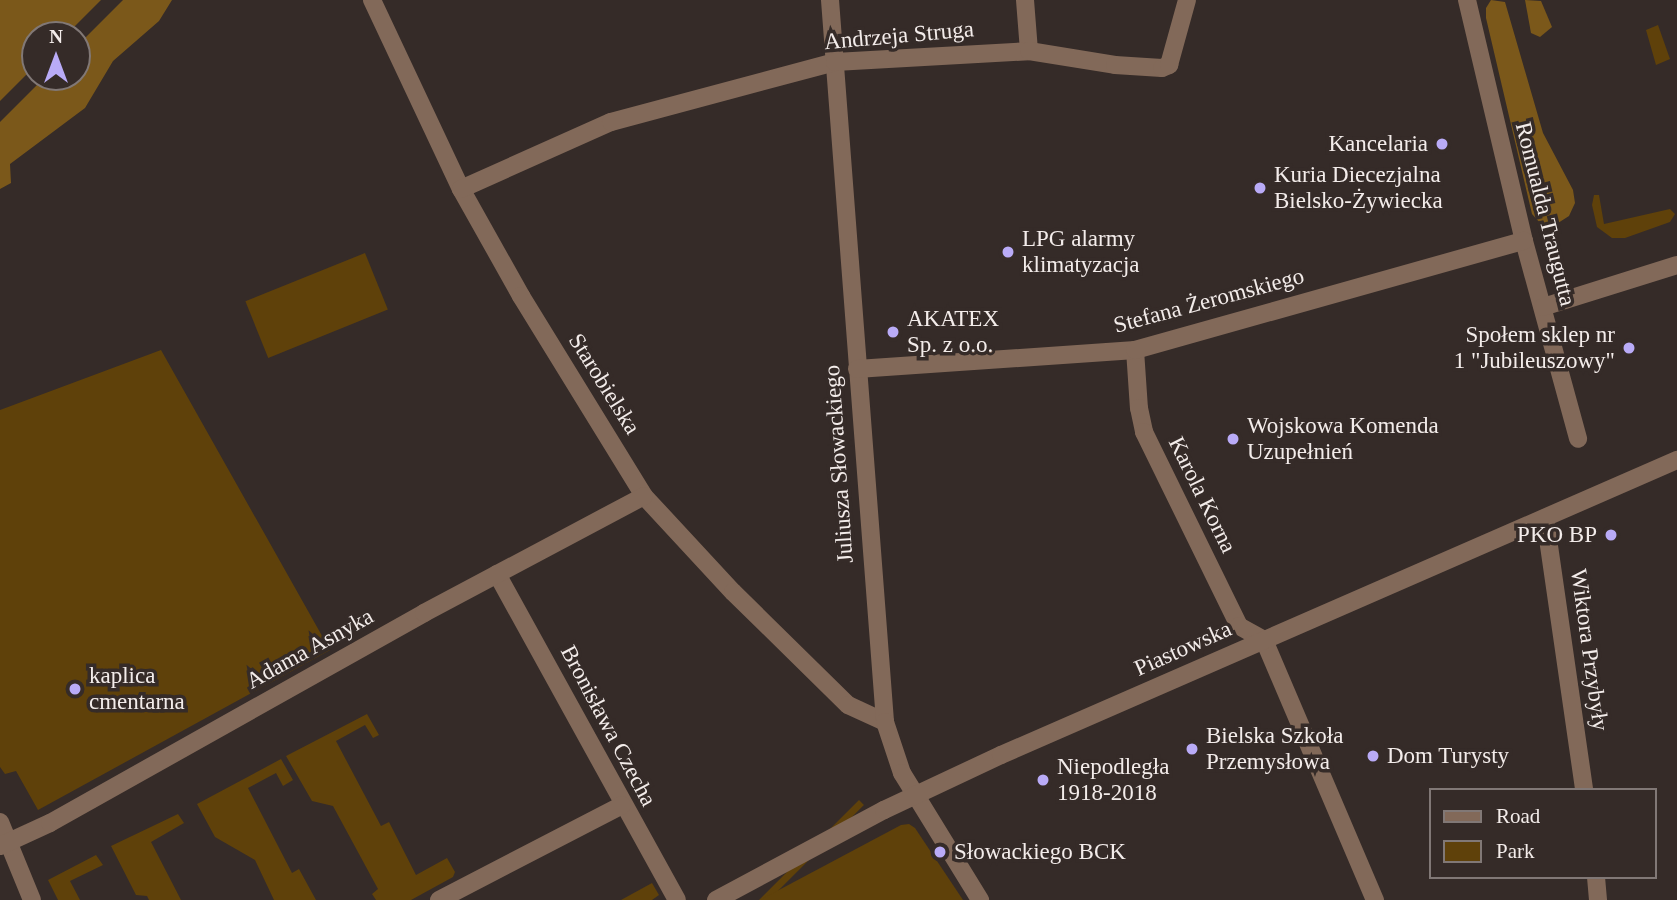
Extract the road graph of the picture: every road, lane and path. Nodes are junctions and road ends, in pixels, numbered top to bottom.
1 (372, 0) edge
2 (830, 0) edge
3 (1025, 0) edge
4 (1186, 0) edge
5 (1467, 0) edge
6 (1029, 51) junction
7 (835, 62) junction
8 (461, 189) junction
9 (1524, 241) junction
10 (1677, 265) edge
11 (1543, 307) junction
12 (1135, 350) junction
13 (857, 369) junction
14 (1578, 439) dead end
15 (1677, 460) edge
16 (644, 496) junction
17 (1545, 518) junction
18 (496, 574) junction
19 (1264, 640) junction
20 (885, 722) junction
21 (1584, 788) edge
22 (914, 796) junction
23 (622, 805) junction
24 (0, 822) edge
25 (4, 844) edge
26 (1596, 879) edge
27 (32, 900) edge
28 (439, 900) edge
29 (677, 900) edge
30 (716, 900) edge
31 (980, 900) edge
32 (1375, 900) edge
33 (1598, 900) edge

1 - 8 street, Starobielska
2 - 7 street, Juliusza Słowackiego
3 - 6 street
4 - 6 street, Andrzeja Struga
5 - 9 street, Romualda Traugutta
6 - 7 street, Andrzeja Struga
7 - 8 street, Andrzeja Struga
7 - 13 street, Juliusza Słowackiego
8 - 16 street, Starobielska
9 - 11 street, Romualda Traugutta
9 - 12 street, Stefana Żeromskiego
10 - 11 street
11 - 14 street, Romualda Traugutta
12 - 13 street, Stefana Żeromskiego
12 - 19 street, Karola Korna
13 - 20 street, Juliusza Słowackiego
15 - 17 street, Piastowska
16 - 18 street, Adama Asnyka
16 - 20 street, Starobielska
17 - 19 street, Piastowska
17 - 21 street, Wiktora Przybyły
18 - 23 street, Bronisława Czecha
18 - 25 street, Adama Asnyka
19 - 22 street, Piastowska
19 - 32 street
20 - 22 street, Juliusza Słowackiego
22 - 30 street, Piastowska
22 - 31 street, Juliusza Słowackiego
23 - 28 street
23 - 29 street, Bronisława Czecha
24 - 25 street
25 - 27 street
26 - 33 street

